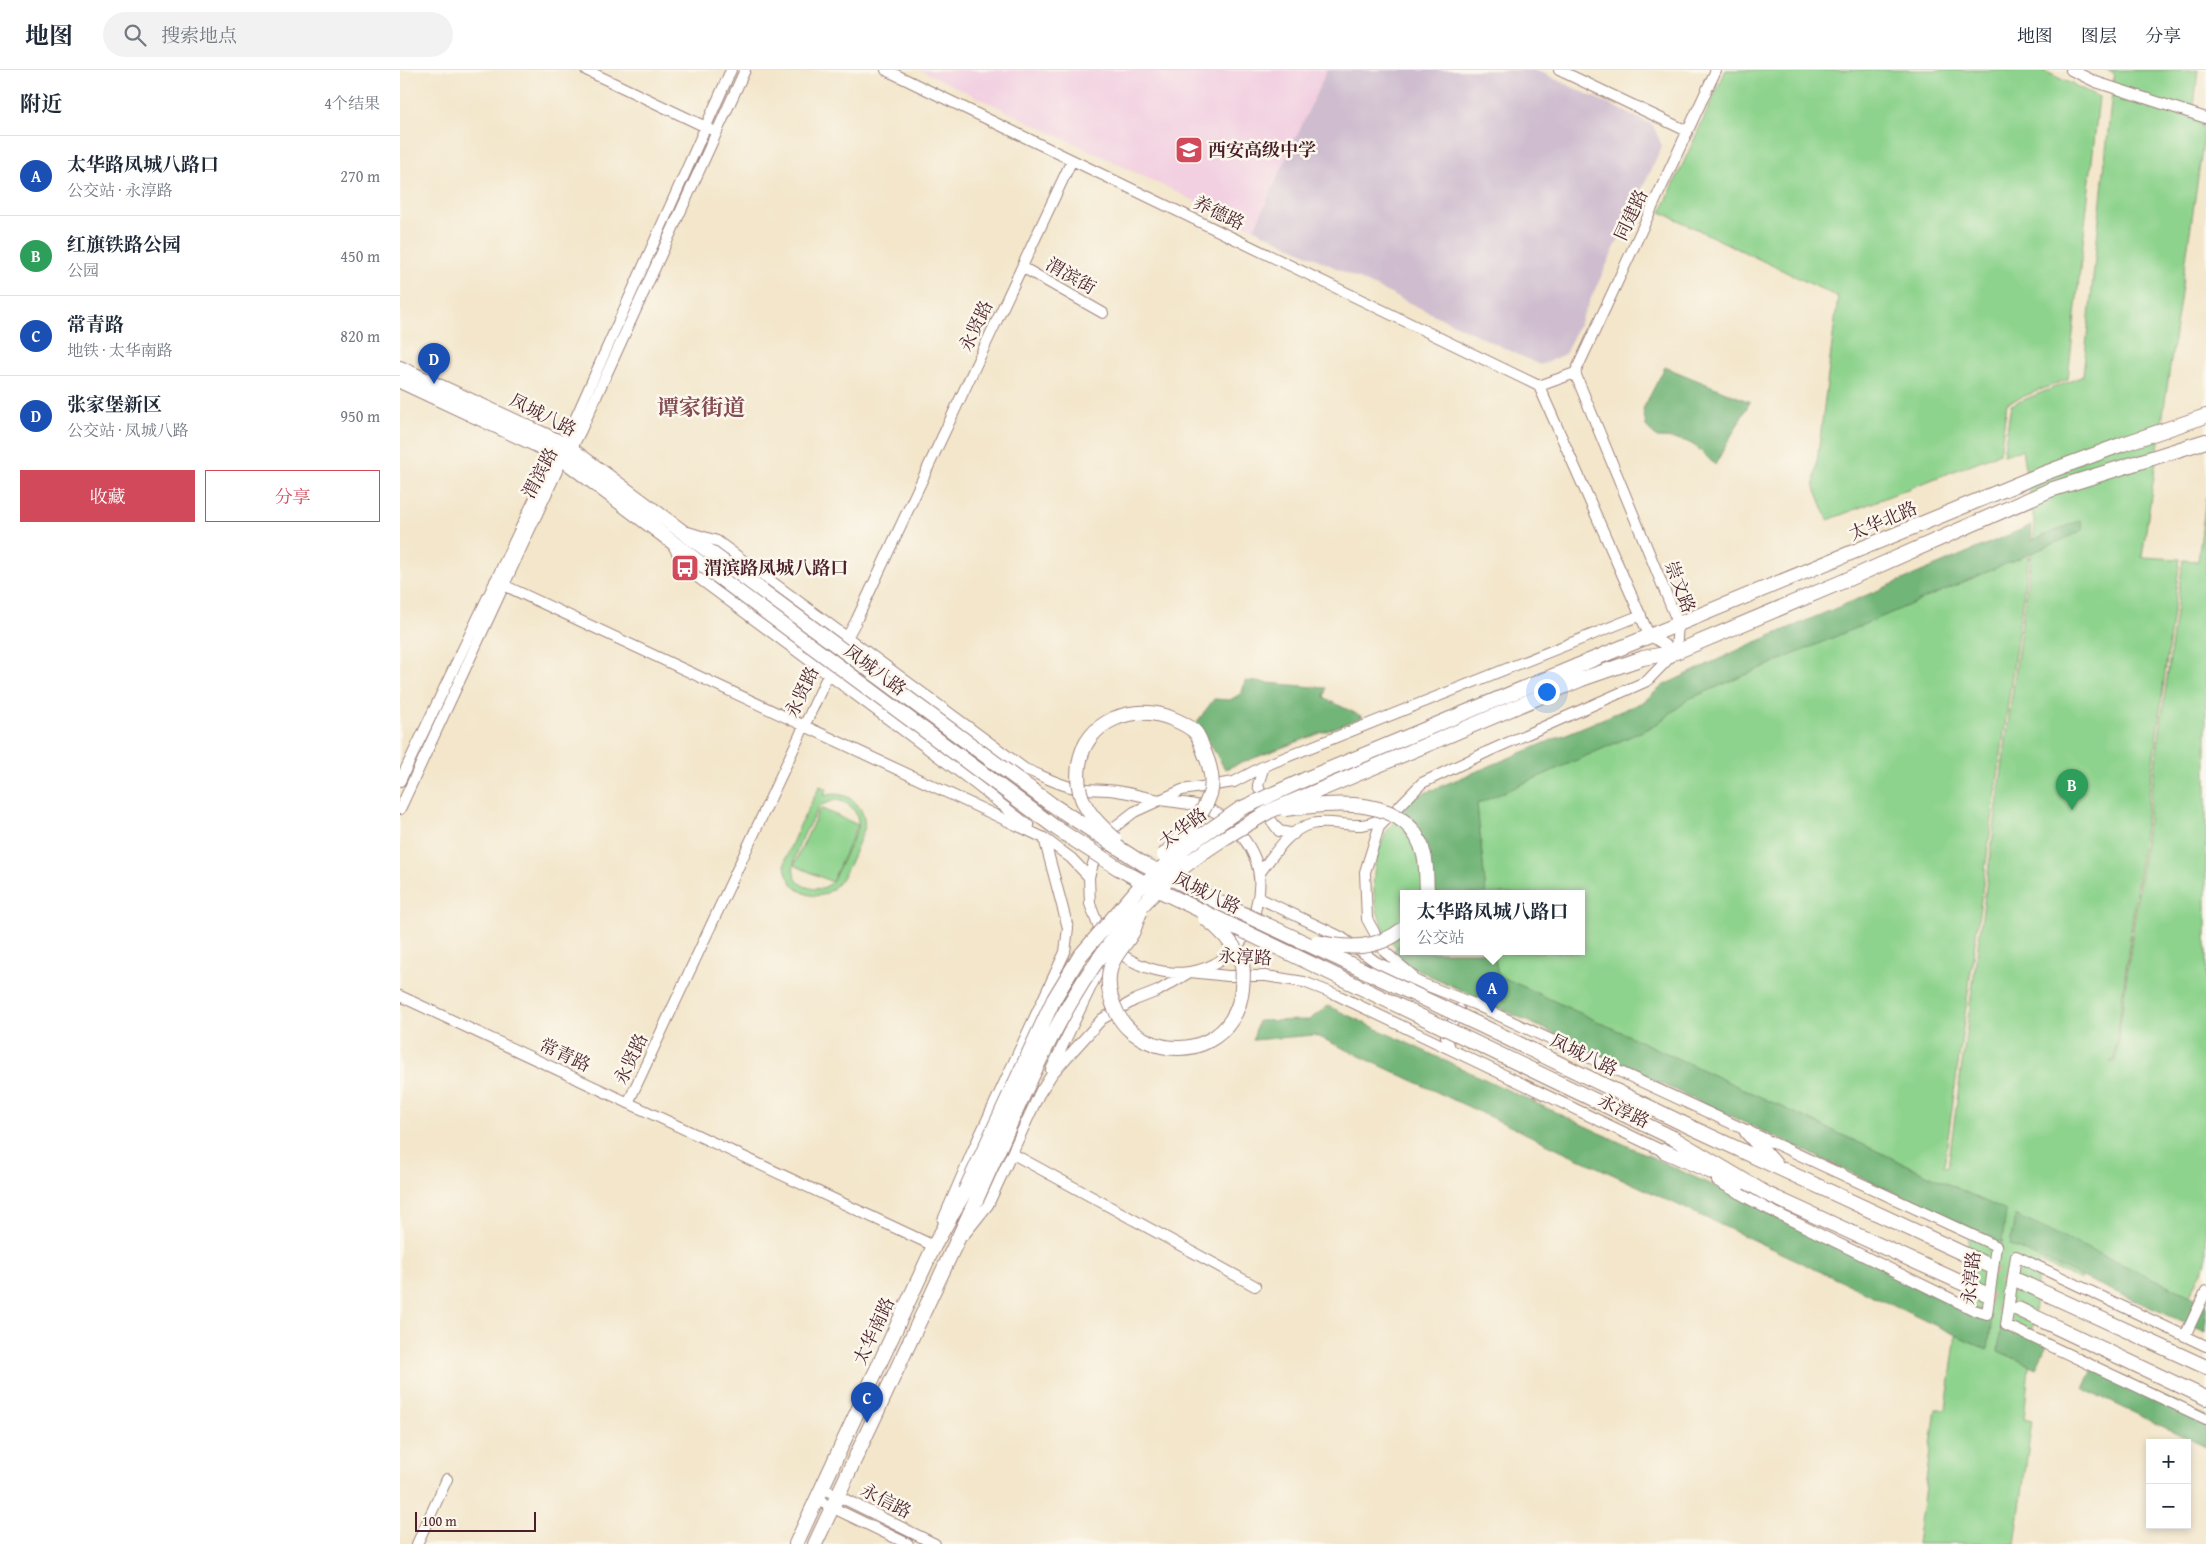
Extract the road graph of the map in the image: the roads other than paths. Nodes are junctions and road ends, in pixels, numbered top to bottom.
1 (586, 70) edge
2 (731, 70) edge
3 (745, 70) edge
4 (886, 70) edge
5 (1559, 70) edge
6 (1716, 70) edge
7 (2071, 70) edge
8 (2206, 118) edge
9 (705, 126) junction
10 (716, 131) junction
11 (1688, 132) junction
12 (1072, 160) junction
13 (1022, 267) junction
14 (1103, 313) dead end
15 (400, 368) edge
16 (1575, 373) junction
17 (400, 381) edge
18 (1539, 386) junction
19 (2206, 416) edge
20 (2206, 441) edge
21 (563, 452) junction
22 (682, 530) junction
23 (671, 540) junction
24 (495, 581) junction
25 (505, 586) junction
26 (1641, 615) junction
27 (1678, 623) junction
28 (1649, 635) junction
29 (846, 638) junction
30 (1676, 652) junction
31 (1580, 672) junction
32 (827, 675) junction
33 (804, 726) junction
34 (1003, 752) junction
35 (1264, 766) junction
36 (970, 780) junction
37 (400, 781) edge
38 (1160, 800) junction
39 (1402, 803) junction
40 (400, 809) edge
41 (1270, 811) junction
42 (1294, 834) junction
43 (1044, 838) junction
44 (1142, 863) junction
45 (1260, 874) junction
46 (1089, 877) junction
47 (1427, 890) edge
48 (1259, 898) junction
49 (1144, 902) junction
50 (1184, 902) junction
51 (1118, 910) junction
52 (1400, 931) edge
53 (1285, 934) junction
54 (1115, 949) junction
55 (1190, 972) junction
56 (1423, 984) junction
57 (400, 996) edge
58 (1474, 1004) junction
59 (1450, 1048) junction
60 (1038, 1096) junction
61 (628, 1103) junction
62 (1682, 1123) joint
63 (1747, 1132) junction
64 (1673, 1138) joint
65 (1664, 1151) junction
66 (1013, 1154) junction
67 (1780, 1169) junction
68 (971, 1194) junction
69 (1767, 1194) junction
70 (934, 1246) junction
71 (950, 1254) junction
72 (1988, 1265) tunnel mouth
73 (2019, 1281) tunnel mouth
74 (1255, 1286) dead end
75 (2206, 1292) edge
76 (1984, 1294) tunnel mouth
77 (2018, 1308) tunnel mouth
78 (2185, 1336) junction
79 (2206, 1346) edge
80 (2206, 1367) edge
81 (2206, 1398) edge
82 (2206, 1419) edge
83 (446, 1479) dead end
84 (820, 1494) junction
85 (835, 1502) junction
86 (417, 1544) edge
87 (796, 1544) edge
88 (815, 1544) edge
89 (908, 1544) edge
90 (935, 1544) edge

1 - 9 street
2 - 9 street, 渭滨路
3 - 10 street, 渭滨路
4 - 12 street, 养德路
5 - 11 street
6 - 11 street, 同建路
7 - 8 street
9 - 10 street
9 - 21 street, 渭滨路
10 - 21 street, 渭滨路
11 - 16 street, 同建路
12 - 13 street, 永贤路
12 - 18 street, 养德路
13 - 14 street, 渭滨街
13 - 29 street, 永贤路
15 - 21 main road, 凤城八路
16 - 18 street
16 - 27 street, 崇文路
17 - 21 main road, 凤城八路
18 - 26 street
19 - 27 main road, 太华北路
20 - 30 main road
21 - 22 main road, 凤城八路
21 - 23 main road, 凤城八路
21 - 24 street, 渭滨路
21 - 25 street, 渭滨路
22 - 29 street, 凤城八路
22 - 44 main road, 凤城八路, bridge
23 - 32 street, 凤城八路
23 - 50 main road, 凤城八路, bridge
24 - 25 street
24 - 37 street, 渭滨路
25 - 33 street
25 - 40 street, 渭滨路
26 - 28 street
26 - 35 street
27 - 28 main road, 太华北路
27 - 30 street, 崇文路
28 - 30 street
28 - 31 main road, 太华北路
29 - 32 street, 永贤路
29 - 34 street, 凤城八路
30 - 31 main road
30 - 39 street
31 - 41 main road, 太华路, bridge
31 - 51 main road, 太华路, bridge
32 - 33 street, 永贤路
32 - 36 street, 凤城八路
33 - 43 street
33 - 61 street, 永贤路
34 - 36 street
34 - 38 street, 凤城八路
35 - 38 street
35 - 42 street
36 - 43 street, 凤城八路
38 - 45 street
38 - 46 street
39 - 42 street
39 - 56 street
41 - 47 main road, bridge
41 - 49 main road, 太华路, bridge
42 - 45 street
43 - 46 street, 凤城八路
43 - 70 street
44 - 51 main road, bridge
44 - 53 main road, 凤城八路, bridge
45 - 48 street
46 - 54 street
48 - 55 street
48 - 56 street, 永淳路
49 - 50 main road, bridge
49 - 68 main road, 太华路, bridge
50 - 64 main road, 凤城八路, bridge
51 - 68 main road, 太华路, bridge
52 - 53 main road, bridge
53 - 62 main road, 凤城八路, bridge
54 - 55 street
54 - 60 street
55 - 59 street, 永淳路
55 - 60 street
56 - 58 street, 永淳路
57 - 61 street, 常青路
58 - 59 street
58 - 63 street, 永淳路
59 - 65 street, 永淳路
60 - 66 street
61 - 70 street, 常青路
62 - 67 main road, 永淳路
63 - 65 street, 永淳路
63 - 67 main road
64 - 69 main road, 永淳路
65 - 69 main road
66 - 71 street
66 - 74 street
67 - 72 main road, 永淳路
68 - 70 main road, 太华南路
68 - 71 main road, 太华南路
69 - 76 main road, 永淳路
70 - 84 main road, 太华南路
71 - 85 main road, 太华南路
73 - 80 main road
75 - 78 street
77 - 81 main road
78 - 79 street
78 - 82 street
83 - 86 street
84 - 85 street, 永信路
84 - 87 main road, 太华南路
85 - 88 main road, 太华南路
85 - 89 street, 永信路
85 - 90 street, 永信路

